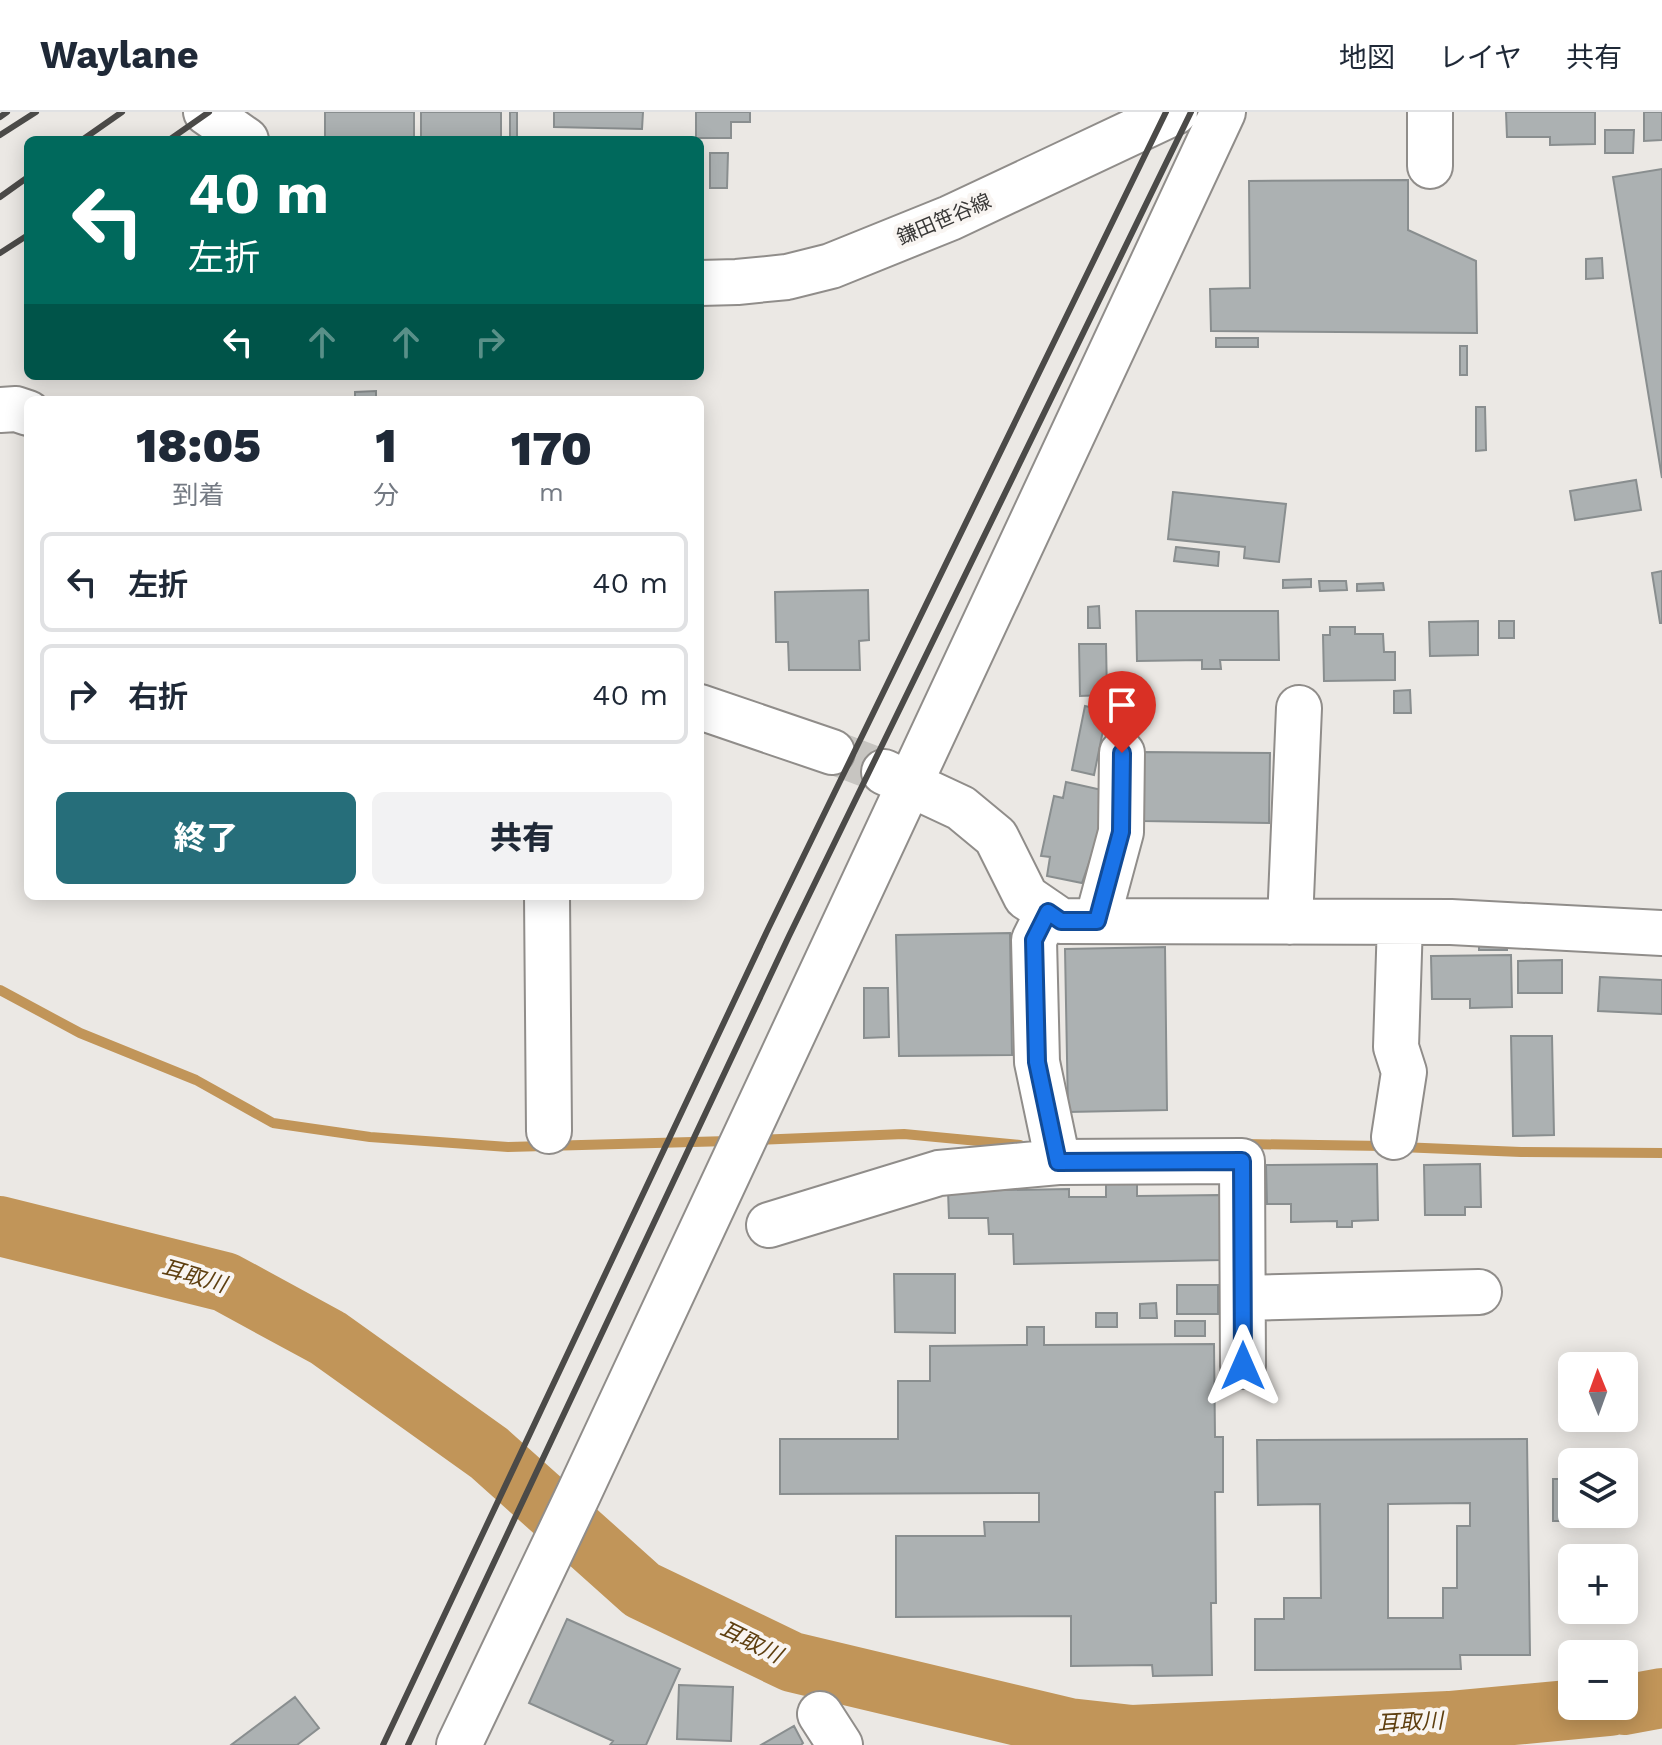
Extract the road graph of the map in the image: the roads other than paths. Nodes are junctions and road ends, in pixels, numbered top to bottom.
1 (206, 112) edge
2 (1175, 112) edge
3 (1223, 112) edge
4 (1430, 112) edge
5 (240, 136) edge
6 (1430, 166) dead end
7 (704, 283) edge
8 (0, 410) edge
9 (24, 412) edge
10 (704, 708) edge
11 (1299, 708) dead end
12 (832, 752) tunnel mouth
13 (1122, 753) dead end
14 (897, 777) junction
15 (547, 900) edge
16 (1048, 912) junction
17 (1097, 921) junction
18 (1290, 922) junction
19 (1400, 922) junction
20 (1662, 933) edge
21 (549, 1131) dead end
22 (1394, 1137) dead end
23 (1056, 1151) junction
24 (769, 1225) dead end
25 (1479, 1292) dead end
26 (1243, 1298) junction
27 (1243, 1366) dead end
28 (459, 1745) edge

1 - 5 street
2 - 7 street, 鎌田笹谷線
3 - 14 street
4 - 6 street
8 - 9 street
10 - 12 street
11 - 18 street
13 - 17 street
14 - 16 street
14 - 28 street
15 - 21 street
16 - 17 street
16 - 23 street
17 - 18 street
18 - 19 street
19 - 20 street
19 - 22 street
23 - 24 street
23 - 26 street
25 - 26 street
26 - 27 street

